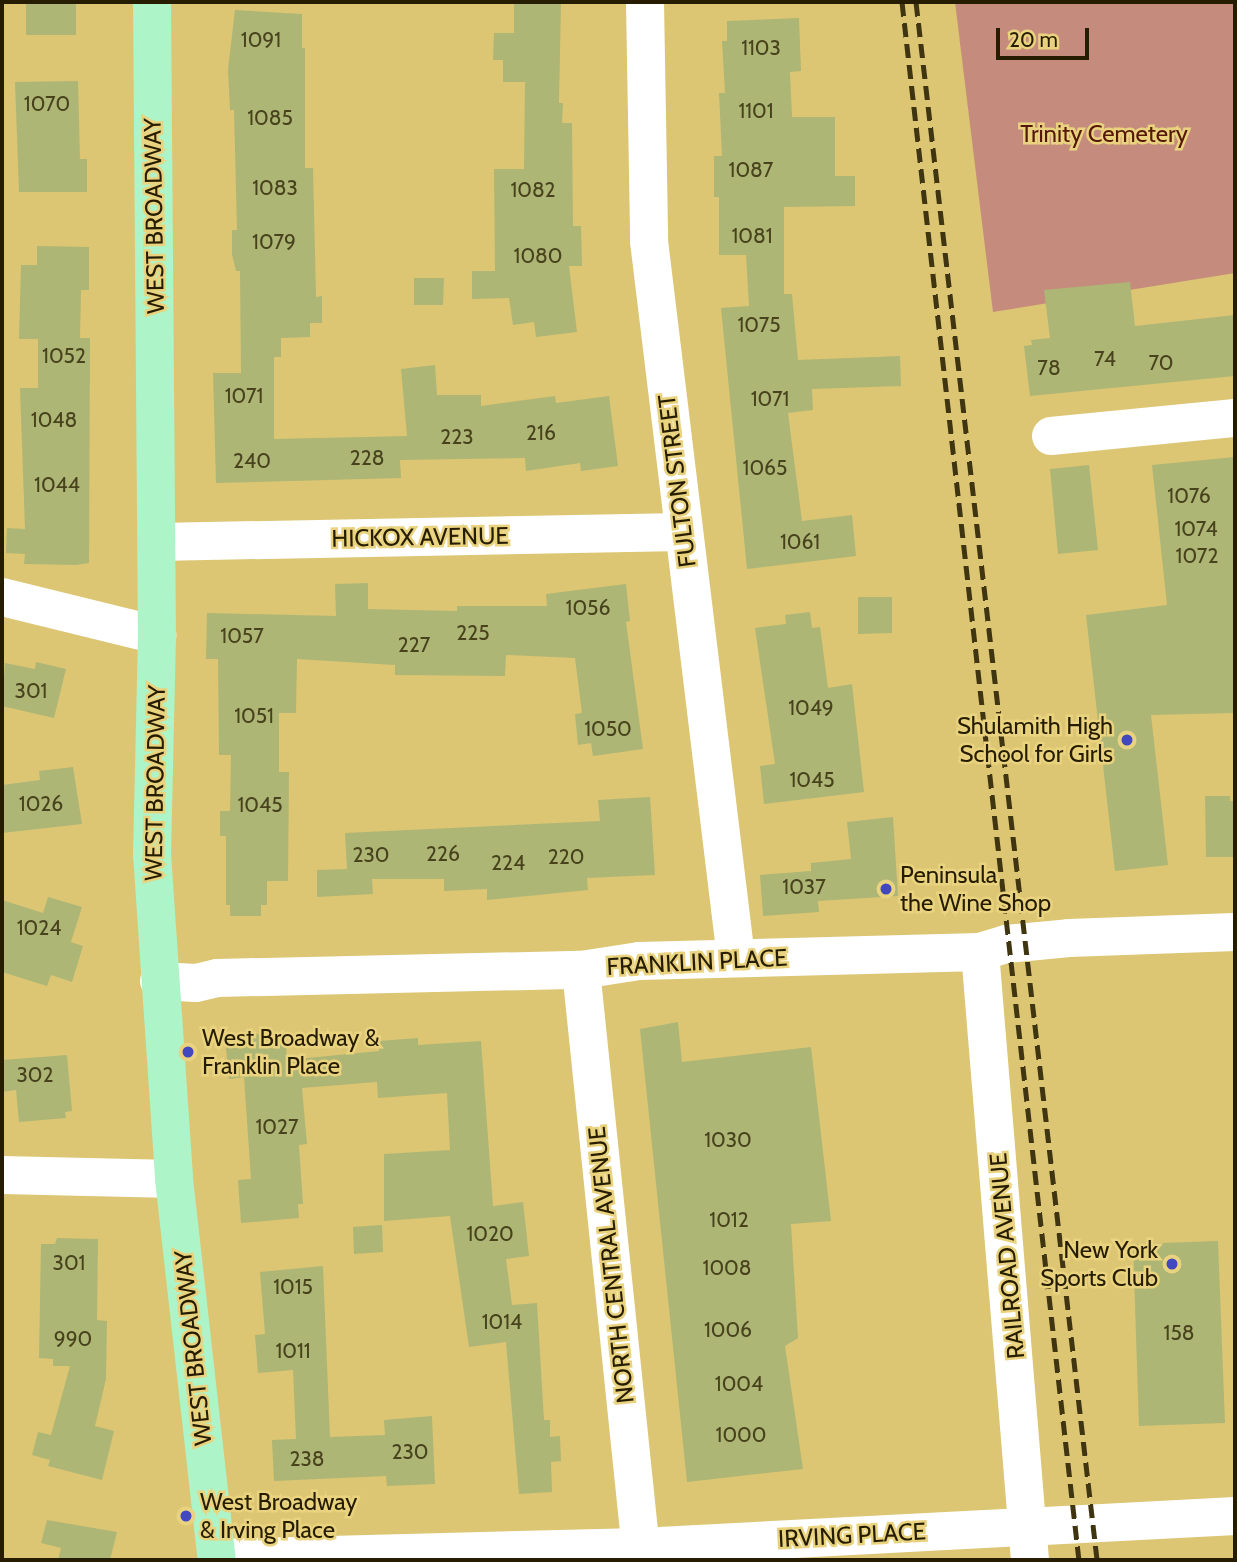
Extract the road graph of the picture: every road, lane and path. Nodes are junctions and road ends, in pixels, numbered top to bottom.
1 (152, 2) edge
2 (645, 2) edge
3 (1235, 418) edge
4 (1051, 436) dead end
5 (683, 532) junction
6 (157, 542) junction
7 (2, 597) edge
8 (157, 635) junction
9 (1235, 932) edge
10 (980, 952) junction
11 (736, 958) junction
12 (581, 970) junction
13 (159, 981) junction
14 (2, 1175) edge
15 (174, 1180) junction
16 (1235, 1517) edge
17 (1028, 1543) edge
18 (641, 1553) edge
19 (217, 1559) edge

1 - 6 main road, WEST BROADWAY
2 - 5 street, FULTON STREET
3 - 4 street
5 - 6 street, HICKOX AVENUE
5 - 11 street, FULTON STREET
6 - 8 main road, WEST BROADWAY
7 - 8 street
8 - 13 main road, WEST BROADWAY
9 - 10 street, FRANKLIN PLACE
10 - 11 street, FRANKLIN PLACE
10 - 17 street, RAILROAD AVENUE
11 - 12 street, FRANKLIN PLACE
12 - 13 street, FRANKLIN PLACE
12 - 18 street, NORTH CENTRAL AVENUE
13 - 15 main road, WEST BROADWAY
14 - 15 street
15 - 19 main road, WEST BROADWAY
16 - 17 street, IRVING PLACE
17 - 18 street, IRVING PLACE
18 - 19 street, IRVING PLACE

